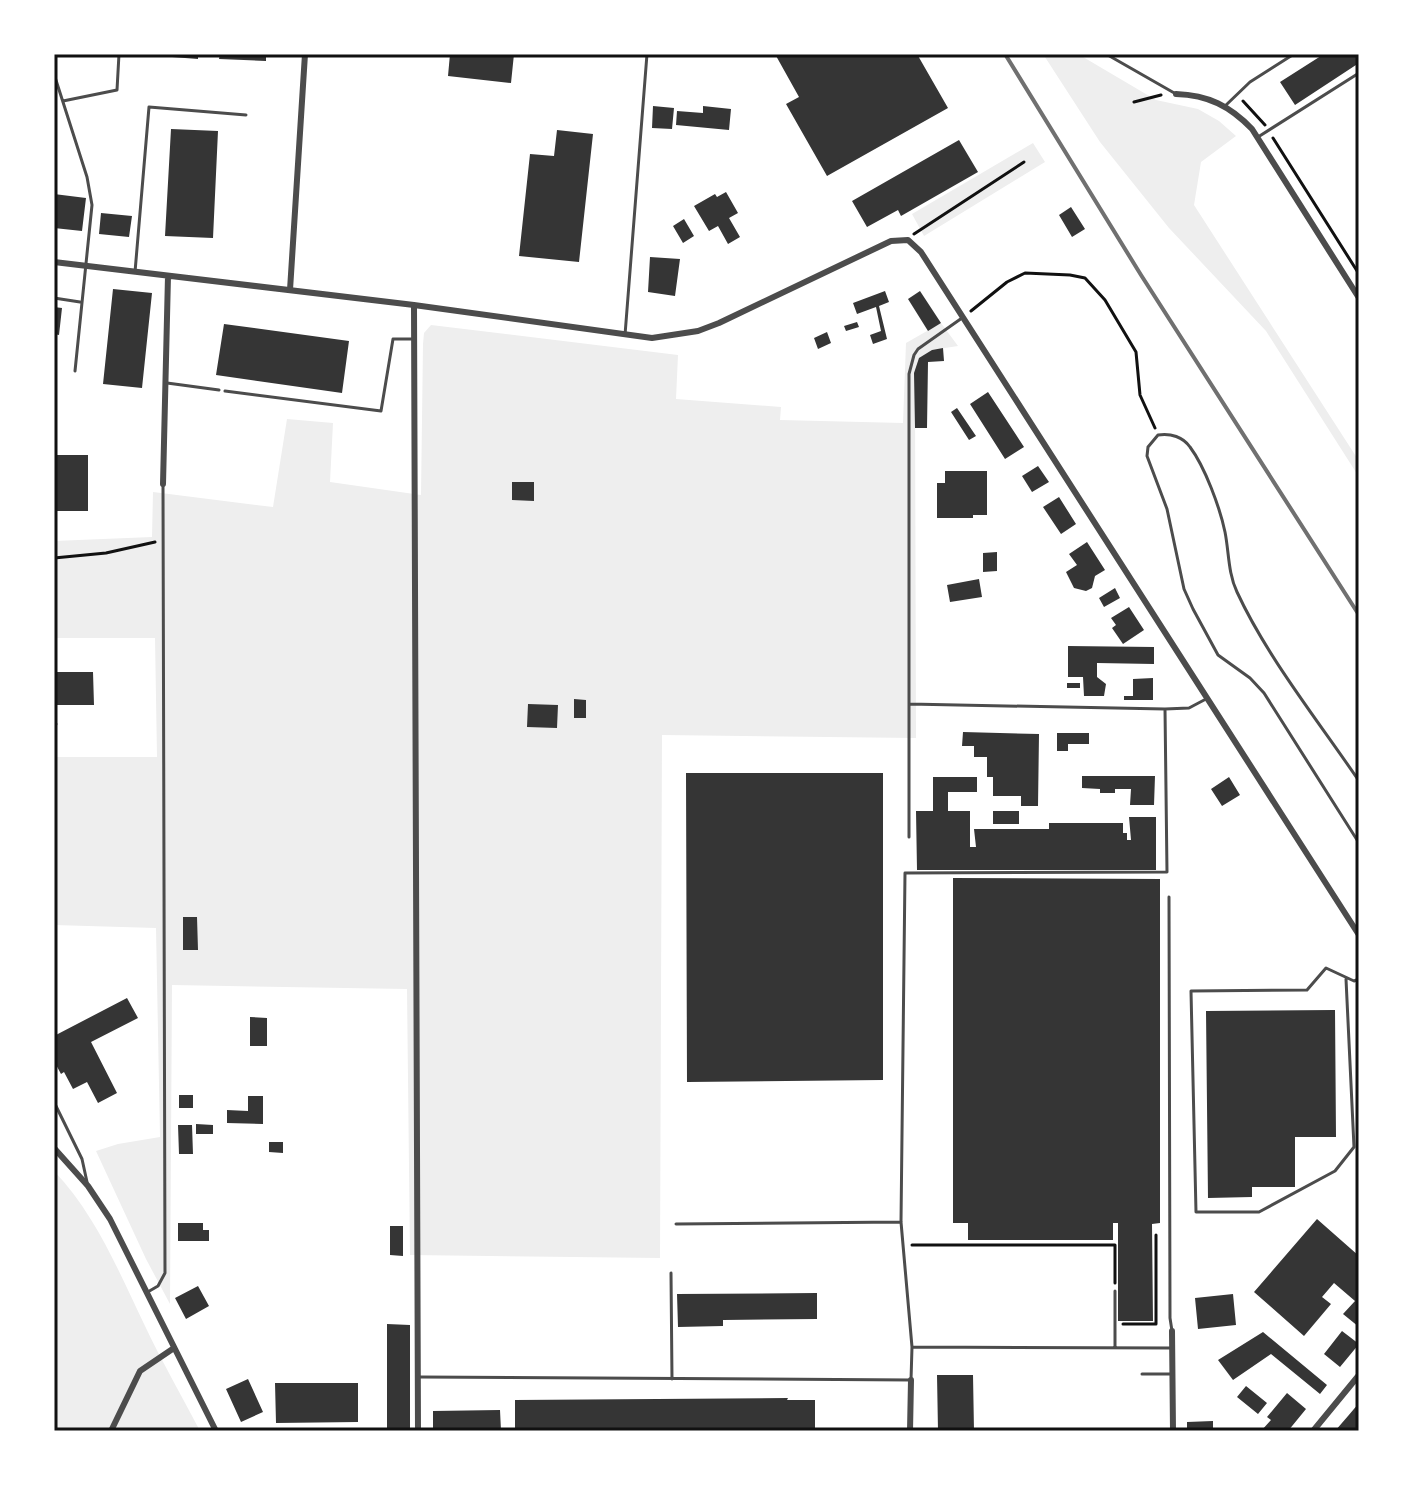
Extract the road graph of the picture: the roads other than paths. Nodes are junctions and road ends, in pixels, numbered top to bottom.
1 (119, 54) edge
2 (305, 54) edge
3 (647, 54) edge
4 (1106, 54) edge
5 (1294, 54) edge
6 (1359, 73) edge
7 (54, 74) edge
8 (1176, 94) joint
9 (63, 101) junction
10 (1225, 106) junction
11 (246, 115) dead end
12 (1258, 137) junction
13 (54, 262) edge
14 (85, 265) junction
15 (135, 272) junction
16 (168, 276) junction
17 (290, 290) junction
18 (54, 298) edge
19 (1359, 298) edge
20 (80, 302) junction
21 (414, 305) junction
22 (963, 318) junction
23 (625, 335) junction
24 (414, 339) junction
25 (75, 371) dead end
26 (167, 383) junction
27 (219, 390) dead end
28 (225, 391) dead end
29 (163, 484) joint
30 (1206, 699) junction
31 (909, 704) junction
32 (1165, 709) junction
33 (1359, 781) edge
34 (909, 837) dead end
35 (1359, 843) edge
36 (1169, 897) dead end
37 (1359, 935) edge
38 (1346, 979) junction
39 (1359, 979) edge
40 (54, 1102) edge
41 (54, 1148) edge
42 (88, 1186) junction
43 (901, 1222) junction
44 (676, 1224) dead end
45 (671, 1273) dead end
46 (1115, 1291) road end
47 (146, 1293) junction
48 (1172, 1331) joint
49 (912, 1347) junction
50 (174, 1348) junction
51 (1115, 1348) junction
52 (1172, 1348) junction
53 (1142, 1374) dead end
54 (1173, 1374) junction
55 (1359, 1375) edge
56 (418, 1377) junction
57 (672, 1379) junction
58 (911, 1380) junction
59 (111, 1431) edge
60 (216, 1431) edge
61 (418, 1431) edge
62 (910, 1431) edge
63 (1173, 1431) edge
64 (1313, 1431) edge

1 - 9 lane
2 - 17 street
3 - 23 lane
4 - 8 lane
5 - 10 lane
6 - 12 lane
7 - 9 lane
8 - 10 street
9 - 14 lane
10 - 12 street
11 - 15 lane
12 - 19 street
13 - 14 street
14 - 15 street
14 - 20 lane
15 - 16 street
16 - 17 street
16 - 26 street
17 - 21 street
18 - 20 lane
20 - 25 lane
21 - 23 street
21 - 24 street
22 - 23 street
22 - 30 street
22 - 31 lane
24 - 28 lane
24 - 56 street
26 - 27 lane
26 - 29 street
29 - 47 lane
30 - 32 lane
30 - 37 street
31 - 32 lane
31 - 34 lane
32 - 43 lane
33 - 35 lane
36 - 48 lane
38 - 38 lane
38 - 39 lane
40 - 42 lane
41 - 42 street
42 - 47 street
43 - 44 lane
43 - 49 lane
45 - 57 lane
46 - 51 lane
47 - 50 street
48 - 52 street
49 - 51 lane
49 - 58 lane
50 - 59 street
50 - 60 street
51 - 52 lane
52 - 54 street
53 - 54 lane
54 - 63 street
55 - 64 street
56 - 57 lane
56 - 61 street
57 - 58 lane
58 - 62 street

